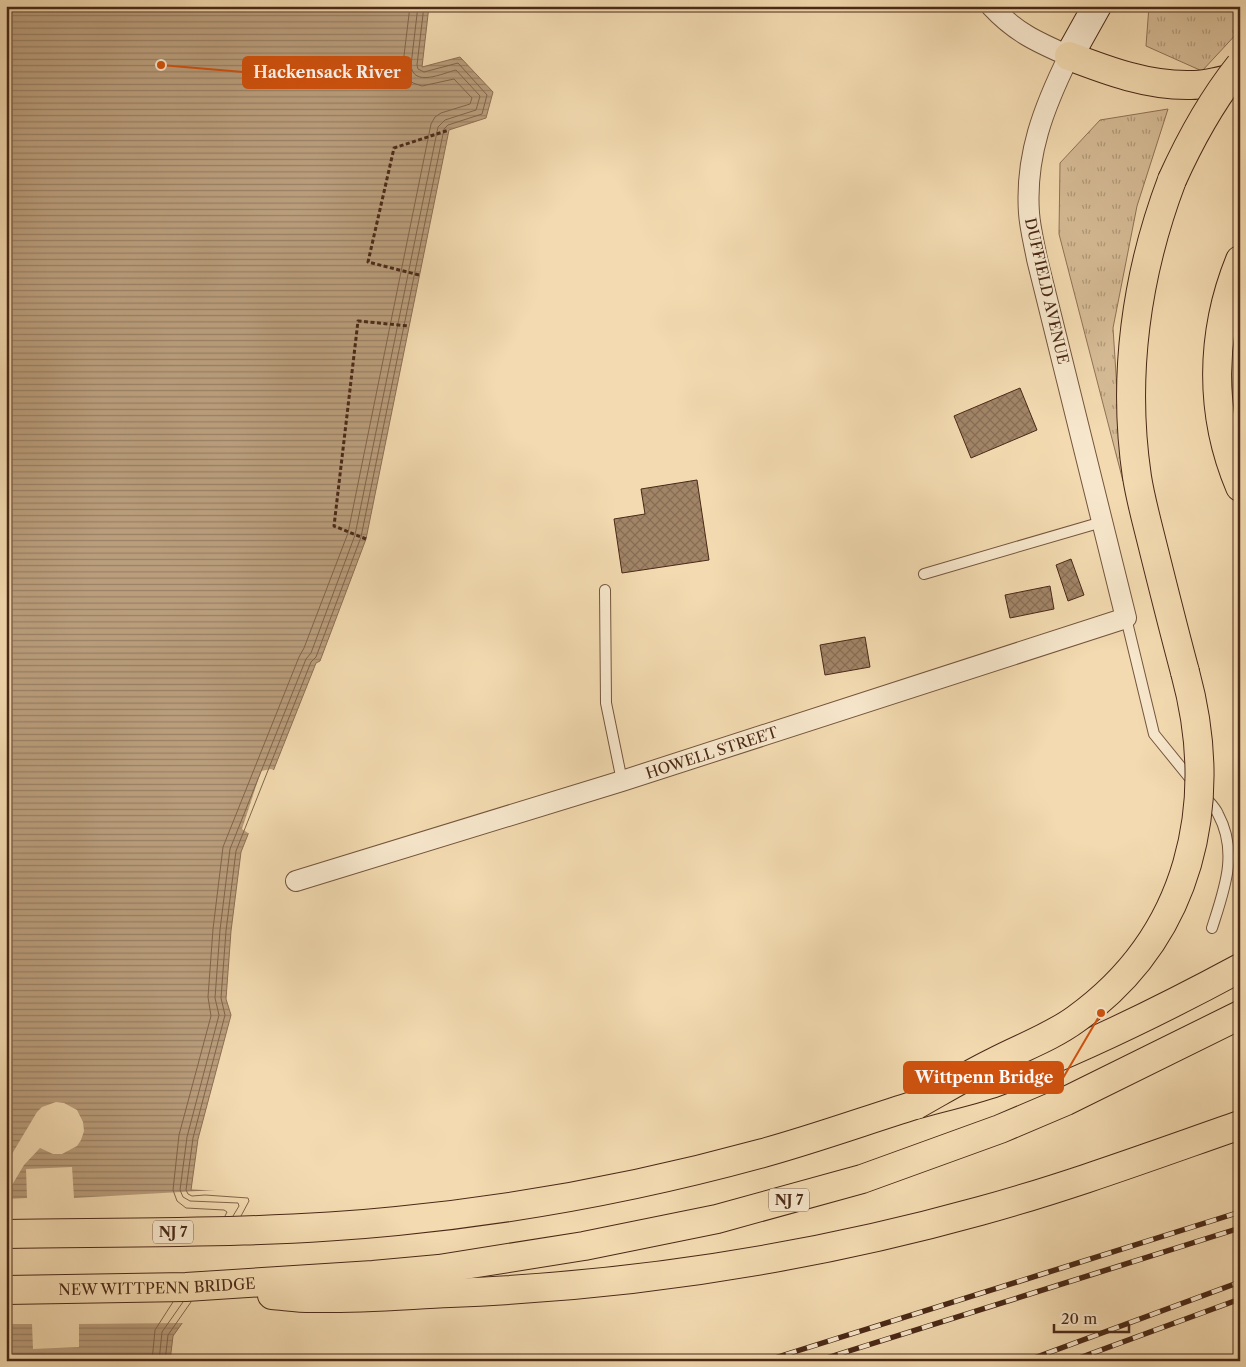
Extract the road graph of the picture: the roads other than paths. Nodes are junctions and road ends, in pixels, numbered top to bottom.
1 (991, 6) edge
2 (1097, 6) edge
3 (1068, 56) junction
4 (1240, 65) edge
5 (1240, 76) edge
6 (1240, 260) edge
7 (1240, 487) edge
8 (1102, 522) junction
9 (924, 574) dead end
10 (605, 590) dead end
11 (1126, 618) junction
12 (622, 781) junction
13 (296, 881) dead end
14 (1212, 928) dead end
15 (1240, 968) edge
16 (1240, 1015) edge
17 (916, 1105) junction
18 (1240, 1126) edge
19 (6, 1234) edge
20 (186, 1287) junction
21 (6, 1290) edge

1 - 3 street
2 - 3 street
3 - 5 highway
3 - 8 street, DUFFIELD AVENUE
4 - 17 highway, bridge
6 - 7 highway
8 - 9 lane
8 - 11 street, DUFFIELD AVENUE
10 - 12 lane
11 - 12 street, HOWELL STREET
11 - 14 lane
12 - 13 street, HOWELL STREET
15 - 17 highway, NJ 7, bridge
16 - 20 highway, NEW WITTPENN BRIDGE / NJ 7
17 - 19 highway, NJ 7
18 - 20 highway
20 - 21 highway, NEW WITTPENN BRIDGE / NJ 7

